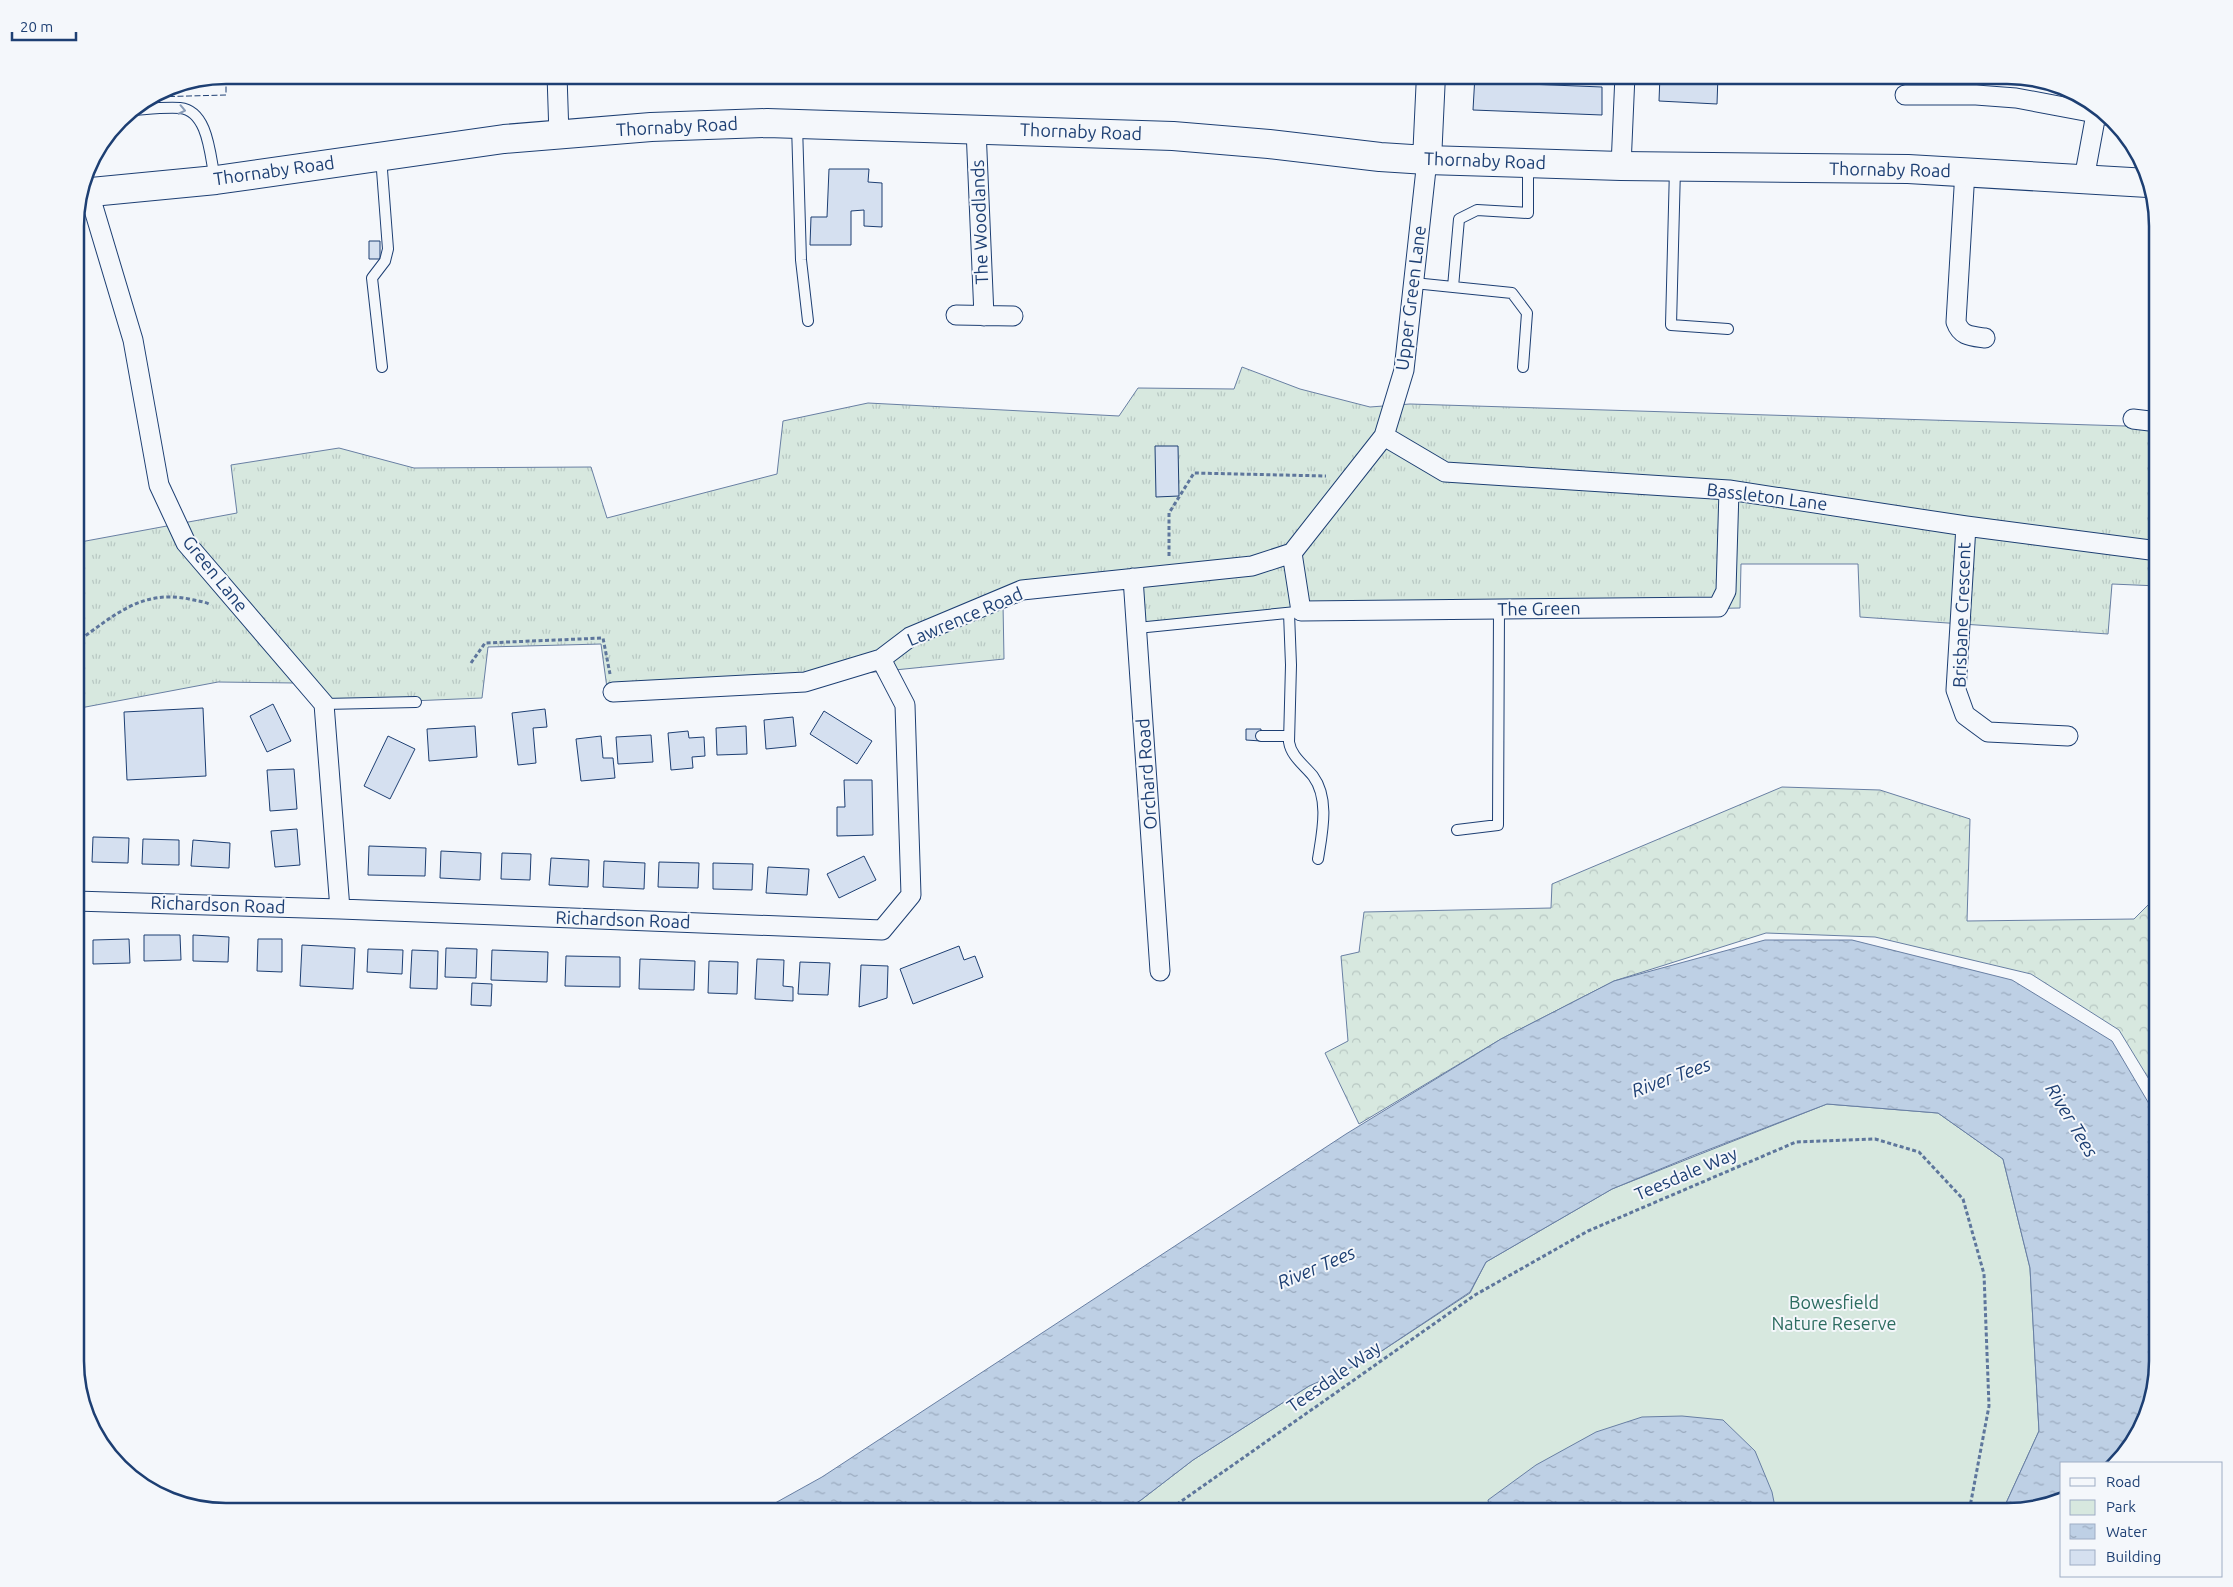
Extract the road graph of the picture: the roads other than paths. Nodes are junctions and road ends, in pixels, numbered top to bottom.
1 (557, 84) edge
2 (1431, 84) edge
3 (1625, 84) edge
4 (1905, 95) dead end
5 (145, 110) edge
6 (2095, 113) edge
7 (2100, 118) edge
8 (797, 124) junction
9 (976, 129) junction
10 (559, 136) junction
11 (380, 156) junction
12 (1427, 160) junction
13 (1528, 162) junction
14 (1621, 166) junction
15 (1675, 167) junction
16 (1965, 171) junction
17 (2084, 179) junction
18 (216, 180) junction
19 (2142, 183) edge
20 (90, 186) edge
21 (88, 195) edge
22 (1414, 284) junction
23 (1453, 287) junction
24 (956, 316) dead end
25 (984, 316) junction
26 (1013, 316) dead end
27 (808, 321) dead end
28 (1728, 329) dead end
29 (1984, 338) dead end
30 (382, 367) dead end
31 (1523, 367) dead end
32 (2133, 419) dead end
33 (2149, 421) edge
34 (1384, 436) junction
35 (1729, 490) junction
36 (1966, 526) junction
37 (2149, 550) edge
38 (1292, 553) junction
39 (1133, 578) junction
40 (1499, 609) junction
41 (1295, 612) junction
42 (1137, 628) junction
43 (880, 659) junction
44 (613, 692) road end
45 (416, 702) dead end
46 (324, 704) junction
47 (1261, 736) dead end
48 (1289, 736) junction
49 (2068, 736) dead end
50 (1457, 830) dead end
51 (1318, 859) dead end
52 (84, 902) edge
53 (340, 909) junction
54 (1160, 970) dead end

1 - 10 street
2 - 12 street
3 - 14 street
4 - 6 street
5 -> 18 lane
7 - 17 street
8 - 9 street, Thornaby Road
8 - 10 street, Thornaby Road
8 - 27 lane
9 - 12 street, Thornaby Road
9 - 25 street, The Woodlands
10 - 11 street, Thornaby Road
11 - 18 street, Thornaby Road
11 - 30 lane
12 - 13 street, Thornaby Road
12 - 22 street, Upper Green Lane
13 - 14 street, Thornaby Road
13 - 23 lane
14 - 15 street, Thornaby Road
15 - 16 street, Thornaby Road
15 - 28 lane
16 - 17 street, Thornaby Road
16 - 29 street
17 - 19 street, Thornaby Road
18 - 20 street, Thornaby Road
21 - 46 street, Green Lane
22 - 23 lane
22 - 34 street, Upper Green Lane
23 - 31 lane
24 - 25 street
25 - 26 street
32 - 33 street
34 - 35 street, Bassleton Lane
34 - 38 street, Upper Green Lane
35 - 36 street, Bassleton Lane
35 - 40 street, The Green
36 - 37 street, Bassleton Lane
36 - 49 street, Brisbane Crescent
38 - 39 street, Lawrence Road
38 - 41 street
39 - 42 street, Orchard Road
39 - 43 street, Lawrence Road
40 - 41 street, The Green
40 - 50 lane
41 - 42 lane
41 - 48 lane
42 - 54 street, Orchard Road
43 - 44 street, Lawrence Road
43 - 53 street, Richardson Road
45 - 46 lane
46 - 53 street
47 - 48 lane
48 - 51 lane
52 - 53 street, Richardson Road

